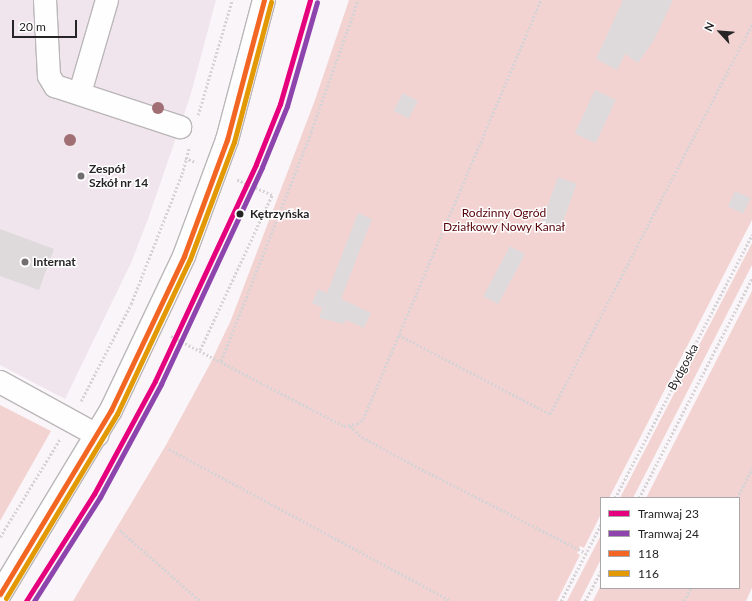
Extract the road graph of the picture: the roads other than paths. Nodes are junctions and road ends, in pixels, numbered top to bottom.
1 (45, 0) edge
2 (107, 0) edge
3 (264, 0) edge
4 (80, 92) junction
5 (189, 130) road end
6 (0, 382) edge
7 (97, 435) junction
8 (0, 594) edge

1 - 4 street
2 - 4 street
3 - 7 street
4 - 5 street
6 - 7 street
7 - 8 street

